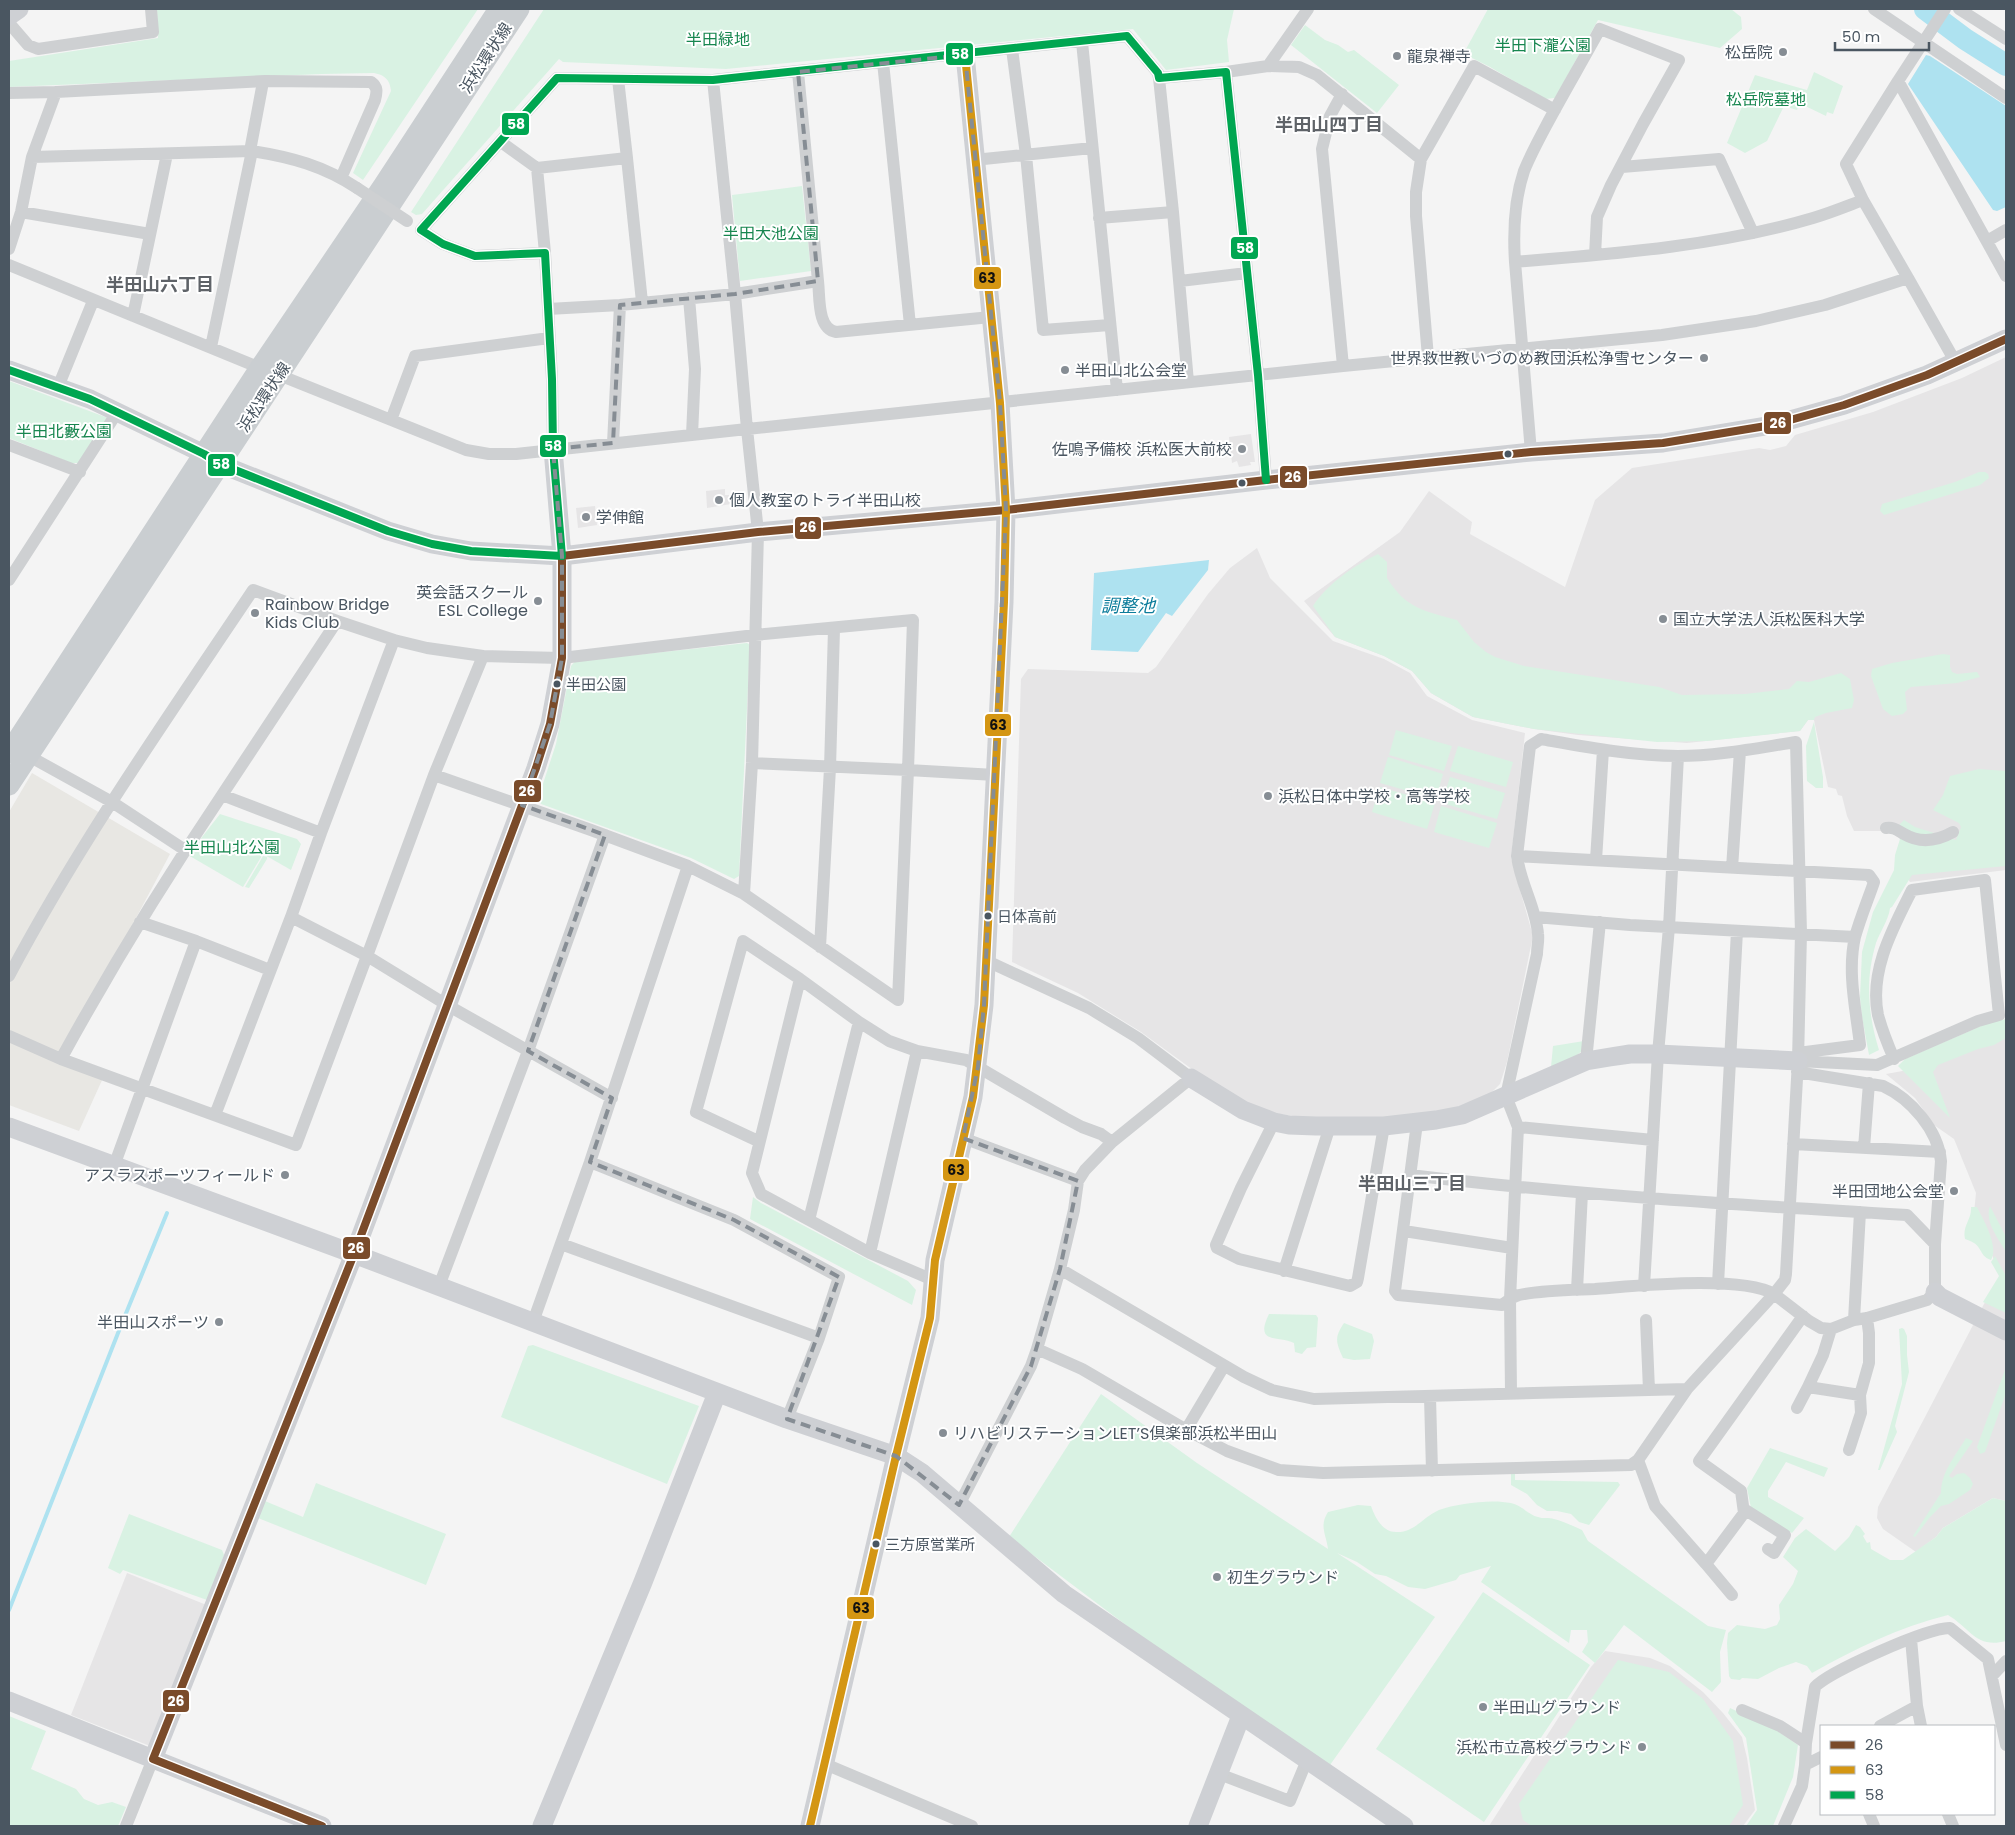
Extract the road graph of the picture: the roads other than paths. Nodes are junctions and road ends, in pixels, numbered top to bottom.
1 (19, 9) edge
2 (151, 9) edge
3 (499, 9) edge
4 (519, 9) edge
5 (1308, 9) edge
6 (1874, 9) edge
7 (1945, 9) edge
8 (1959, 9) edge
9 (9, 16) edge
10 (9, 23) edge
11 (1926, 38) junction
12 (2006, 39) edge
13 (1082, 42) junction
14 (1012, 49) junction
15 (965, 55) junction
16 (883, 62) junction
17 (1268, 66) junction
18 (798, 72) junction
19 (1226, 72) junction
20 (1159, 78) junction
21 (618, 79) junction
22 (713, 80) junction
23 (1898, 81) junction
24 (263, 82) junction
25 (56, 92) junction
26 (9, 93) edge
27 (1342, 94) junction
28 (2006, 98) edge
29 (1554, 110) junction
30 (501, 142) junction
31 (1092, 148) junction
32 (251, 151) junction
33 (167, 154) junction
34 (1026, 155) junction
35 (32, 157) junction
36 (627, 158) junction
37 (1422, 159) junction
38 (974, 160) junction
39 (1622, 167) junction
40 (537, 168) junction
41 (341, 178) junction
42 (1863, 200) junction
43 (21, 212) junction
44 (1173, 212) junction
45 (1099, 218) junction
46 (421, 230) junction
47 (2006, 230) edge
48 (1753, 232) junction
49 (150, 234) junction
50 (1987, 241) junction
51 (9, 249) edge
52 (545, 253) junction
53 (1596, 255) junction
54 (1515, 262) junction
55 (9, 265) edge
56 (1247, 273) junction
57 (2006, 276) edge
58 (1908, 278) junction
59 (818, 281) junction
60 (1180, 281) junction
61 (735, 294) junction
62 (689, 298) junction
63 (93, 301) junction
64 (642, 302) junction
65 (620, 305) junction
66 (548, 309) junction
67 (133, 316) junction
68 (991, 317) junction
69 (910, 325) junction
70 (1110, 325) junction
71 (549, 338) junction
72 (2006, 339) edge
73 (211, 347) junction
74 (1522, 348) junction
75 (1428, 357) junction
76 (1956, 363) junction
77 (1343, 366) junction
78 (9, 370) edge
79 (270, 372) junction
80 (1258, 375) junction
81 (1188, 382) junction
82 (58, 387) junction
83 (1117, 390) junction
84 (1000, 403) junction
85 (118, 411) junction
86 (391, 420) junction
87 (747, 429) junction
88 (692, 435) junction
89 (613, 443) junction
90 (9, 445) edge
91 (552, 449) junction
92 (1531, 452) junction
93 (212, 459) junction
94 (80, 472) junction
95 (1266, 480) junction
96 (1006, 510) junction
97 (758, 532) junction
98 (562, 556) junction
99 (9, 580) edge
100 (337, 622) junction
101 (834, 629) junction
102 (756, 635) junction
103 (394, 640) junction
104 (483, 656) junction
105 (562, 658) junction
106 (15, 748) edge
107 (1603, 750) junction
108 (1740, 751) junction
109 (1678, 756) junction
110 (752, 763) junction
111 (830, 768) junction
112 (908, 770) junction
113 (995, 775) junction
114 (434, 776) junction
115 (9, 784) edge
116 (222, 795) junction
117 (112, 802) junction
118 (522, 805) junction
119 (1886, 828) dead end
120 (1953, 832) dead end
121 (321, 833) junction
122 (605, 836) junction
123 (185, 850) junction
124 (1517, 856) junction
125 (1596, 860) junction
126 (1672, 865) junction
127 (688, 866) junction
128 (1732, 868) junction
129 (1798, 871) junction
130 (744, 894) junction
131 (291, 917) junction
132 (1535, 917) junction
133 (140, 922) junction
134 (1600, 922) junction
135 (1669, 927) junction
136 (1737, 931) junction
137 (1800, 933) junction
138 (1855, 937) junction
139 (196, 940) junction
140 (820, 947) junction
141 (367, 956) junction
142 (987, 961) junction
143 (270, 970) junction
144 (9, 976) edge
145 (800, 979) junction
146 (447, 1005) junction
147 (858, 1022) junction
148 (9, 1036) edge
149 (917, 1051) junction
150 (528, 1052) junction
151 (1658, 1054) junction
152 (1730, 1058) junction
153 (61, 1059) junction
154 (1894, 1059) junction
155 (1586, 1061) junction
156 (1798, 1062) junction
157 (978, 1066) junction
158 (1191, 1078) junction
159 (1869, 1083) junction
160 (141, 1088) junction
161 (1506, 1096) junction
162 (612, 1098) junction
163 (215, 1115) junction
164 (1274, 1122) junction
165 (1417, 1123) junction
166 (1330, 1126) junction
167 (1384, 1126) junction
168 (9, 1127) edge
169 (1518, 1127) junction
170 (963, 1138) junction
171 (1653, 1140) junction
172 (758, 1141) junction
173 (1112, 1142) junction
174 (1793, 1144) junction
175 (1864, 1148) junction
176 (1940, 1152) junction
177 (590, 1162) junction
178 (114, 1166) junction
179 (1410, 1175) junction
180 (1078, 1181) junction
181 (1516, 1188) junction
182 (1582, 1193) junction
183 (1650, 1199) junction
184 (1722, 1203) junction
185 (1790, 1207) junction
186 (1860, 1212) junction
187 (809, 1220) junction
188 (1404, 1232) junction
189 (561, 1244) junction
190 (1935, 1244) junction
191 (1512, 1248) junction
192 (870, 1253) junction
193 (354, 1254) junction
194 (1060, 1269) junction
195 (1284, 1271) junction
196 (933, 1280) junction
197 (1718, 1284) junction
198 (439, 1286) junction
199 (1644, 1286) junction
200 (1577, 1290) junction
201 (1935, 1292) junction
202 (1774, 1294) junction
203 (1510, 1299) junction
204 (1803, 1316) junction
205 (1861, 1319) junction
206 (1646, 1320) dead end
207 (533, 1322) junction
208 (1831, 1329) junction
209 (2006, 1331) edge
210 (819, 1338) junction
211 (1037, 1349) junction
212 (1224, 1366) junction
213 (1808, 1386) junction
214 (1687, 1389) junction
215 (1649, 1390) junction
216 (717, 1393) junction
217 (1511, 1394) junction
218 (1860, 1395) junction
219 (1430, 1396) junction
220 (1797, 1408) dead end
221 (787, 1420) junction
222 (1186, 1430) junction
223 (1856, 1442) dead end
224 (896, 1456) junction
225 (1638, 1460) junction
226 (1432, 1471) junction
227 (959, 1505) junction
228 (1744, 1509) junction
229 (1768, 1549) dead end
230 (1706, 1564) junction
231 (1732, 1595) dead end
232 (1911, 1639) junction
233 (2006, 1661) edge
234 (1992, 1676) junction
235 (9, 1702) edge
236 (1917, 1706) junction
237 (1742, 1710) dead end
238 (1241, 1716) junction
239 (1882, 1725) edge
240 (1920, 1725) edge
241 (1806, 1743) junction
242 (2006, 1745) edge
243 (152, 1758) junction
244 (1820, 1758) edge
245 (1307, 1760) junction
246 (825, 1764) junction
247 (1805, 1765) junction
248 (1219, 1774) junction
249 (126, 1826) edge
250 (322, 1826) edge
251 (542, 1826) edge
252 (810, 1826) edge
253 (972, 1826) edge
254 (1198, 1826) edge
255 (1404, 1826) edge
256 (1784, 1826) edge

1 - 9 street
2 - 10 street
3 - 79 main road, 浜松環状線
4 - 79 main road, 浜松環状線
5 - 17 street
6 - 11 street
7 - 11 street
8 - 12 street
11 - 23 street
11 - 28 street
13 - 14 street
13 - 20 street
13 - 31 street
14 - 15 street
14 - 34 street
15 - 16 street
15 - 38 street
16 - 18 street
16 - 69 street
17 - 19 street
17 - 27 street
18 - 22 street
18 - 59 street
19 - 20 street
19 - 56 street
20 - 44 street
21 - 22 street
21 - 30 street
21 - 36 street
22 - 61 street
23 - 42 street
23 - 50 street
24 - 25 street
24 - 32 street
24 - 41 street
25 - 26 street
25 - 35 street
27 - 37 street
27 - 77 street
29 - 37 street
29 - 39 street
29 - 54 street
30 - 40 street
30 - 46 street
31 - 34 street
31 - 45 street
32 - 33 street
32 - 41 street
32 - 73 street
33 - 35 street
33 - 49 street
34 - 38 street
34 - 70 street
35 - 43 street
36 - 40 street
36 - 64 street
37 - 75 street
38 - 68 street
39 - 48 street
39 - 53 street
40 - 52 street
41 - 46 street, bridge
42 - 48 street
42 - 58 street
43 - 49 street
43 - 51 street
44 - 45 street
44 - 60 street
45 - 70 street
46 - 52 street
47 - 50 street
48 - 53 street
49 - 67 street
50 - 57 street
52 - 66 street
53 - 54 street
54 - 74 street
55 - 63 street
56 - 60 street
56 - 80 street
58 - 74 street
58 - 76 street
59 - 61 street
59 - 69 street
60 - 81 street
61 - 62 street
61 - 87 street
62 - 64 street
62 - 88 street
63 - 67 street
63 - 82 street
64 - 65 street
65 - 66 street
65 - 89 street
66 - 71 street
67 - 73 street
68 - 69 street
68 - 84 street
70 - 83 street
71 - 86 street
71 - 91 street
72 - 76 street
73 - 79 street
74 - 75 street
74 - 92 street
75 - 77 street
76 - 92 street
77 - 80 street
78 - 82 street
79 - 86 street
79 - 93 main road, 浜松環状線
80 - 81 street
80 - 95 street
81 - 83 street
82 - 85 street
83 - 84 street
84 - 87 street
84 - 96 street
85 - 93 street
85 - 94 street
86 - 91 street
87 - 88 street
87 - 97 street
88 - 89 street
89 - 91 street
90 - 94 street
91 - 98 street
92 - 95 street
93 - 98 street
93 - 106 main road, 浜松環状線
94 - 99 street
95 - 96 street
96 - 97 street
96 - 113 street
97 - 98 street
97 - 102 street
98 - 105 street
100 - 103 street
100 - 116 street
100 - 117 street
101 - 102 street
101 - 111 street
101 - 112 street
102 - 105 street
102 - 110 street
103 - 104 street
103 - 121 street
104 - 105 street
104 - 114 street
105 - 118 street
106 - 115 main road, 浜松環状線
106 - 117 street
107 - 109 street
107 - 124 street
107 - 125 street
108 - 109 street
108 - 128 street
108 - 129 street
109 - 126 street
110 - 111 street
110 - 130 street
111 - 112 street
111 - 140 street
112 - 113 street
112 - 140 street
113 - 142 street
114 - 118 street
114 - 141 street
116 - 121 street
116 - 123 street
117 - 123 street
117 - 144 street
118 - 122 street
118 - 146 street
119 - 120 street
121 - 131 street
122 - 127 street
122 - 150 street
123 - 133 street
124 - 125 street
124 - 132 street
125 - 126 street
126 - 128 street
126 - 135 street
127 - 130 street
127 - 162 street
128 - 129 street
129 - 137 street
129 - 138 street
130 - 140 street
131 - 141 street
131 - 143 street
132 - 134 street
132 - 161 street
133 - 139 street
133 - 153 street
134 - 135 street
134 - 155 street
135 - 136 street
135 - 151 street
136 - 137 street
136 - 152 street
137 - 138 street
137 - 156 street
138 - 156 street
139 - 143 street
139 - 160 street
141 - 146 street
141 - 163 street
142 - 157 street
142 - 158 street
143 - 163 street
145 - 147 street
145 - 172 street
145 - 172 street
146 - 150 street
146 - 193 street
147 - 149 street
147 - 187 street
148 - 153 street
149 - 157 street
149 - 192 street
150 - 162 street
150 - 198 street
151 - 152 street
151 - 155 street
151 - 171 street
152 - 156 street
152 - 184 street
153 - 160 street
154 - 154 street
154 - 156 street
155 - 161 street
156 - 159 street
156 - 174 street
157 - 170 street
157 - 173 street
158 - 164 street
158 - 173 street
159 - 175 street
159 - 176 street
160 - 163 street
160 - 178 street
161 - 165 street
161 - 169 street
162 - 177 street
164 - 166 street
164 - 195 street
165 - 167 street
165 - 179 street
166 - 167 street
166 - 195 street
167 - 195 street
168 - 178 street
169 - 171 street
169 - 181 street
170 - 180 street
170 - 196 street
171 - 183 street
172 - 187 street
173 - 180 street
174 - 175 street
174 - 185 street
175 - 176 street
176 - 190 street
177 - 189 street
177 - 210 street
178 - 193 street
179 - 181 street
179 - 188 street
180 - 194 street
181 - 182 street
181 - 191 street
182 - 183 street
182 - 200 street
183 - 184 street
183 - 199 street
184 - 185 street
184 - 197 street
185 - 186 street
185 - 202 street
186 - 190 street
186 - 205 street
187 - 192 street
188 - 191 street
188 - 203 street
189 - 207 street
189 - 210 street
190 - 201 street
191 - 203 street
192 - 196 street
193 - 198 street
193 - 243 street
194 - 211 street
194 - 212 street
196 - 224 street
197 - 199 street
197 - 202 street
198 - 207 street
199 - 200 street
200 - 203 street
201 - 205 street
201 - 209 street
202 - 204 street
202 - 214 street
203 - 217 street
204 - 208 street
204 - 228 street
205 - 208 street
205 - 218 street
206 - 215 street
207 - 216 street
208 - 213 street
210 - 221 street
211 - 222 street
211 - 227 street
212 - 219 street
212 - 222 street
213 - 218 street
213 - 220 street
214 - 215 street
214 - 225 street
215 - 217 street
216 - 221 street
216 - 251 street
217 - 219 street
218 - 223 street
219 - 226 street
221 - 224 street
222 - 226 street
224 - 227 street
224 - 246 street
225 - 226 street
225 - 230 street
227 - 238 street
228 - 229 street
228 - 230 street
230 - 231 street
232 - 234 street
232 - 236 street
232 - 241 street
233 - 234 street
234 - 242 street
235 - 243 street
236 - 239 street
236 - 240 street
237 - 241 street
238 - 245 street
238 - 248 street
241 - 247 street
243 - 249 street
243 - 250 street
244 - 247 street
245 - 248 street
245 - 255 street
246 - 252 street
246 - 253 street
247 - 256 street
248 - 254 street

